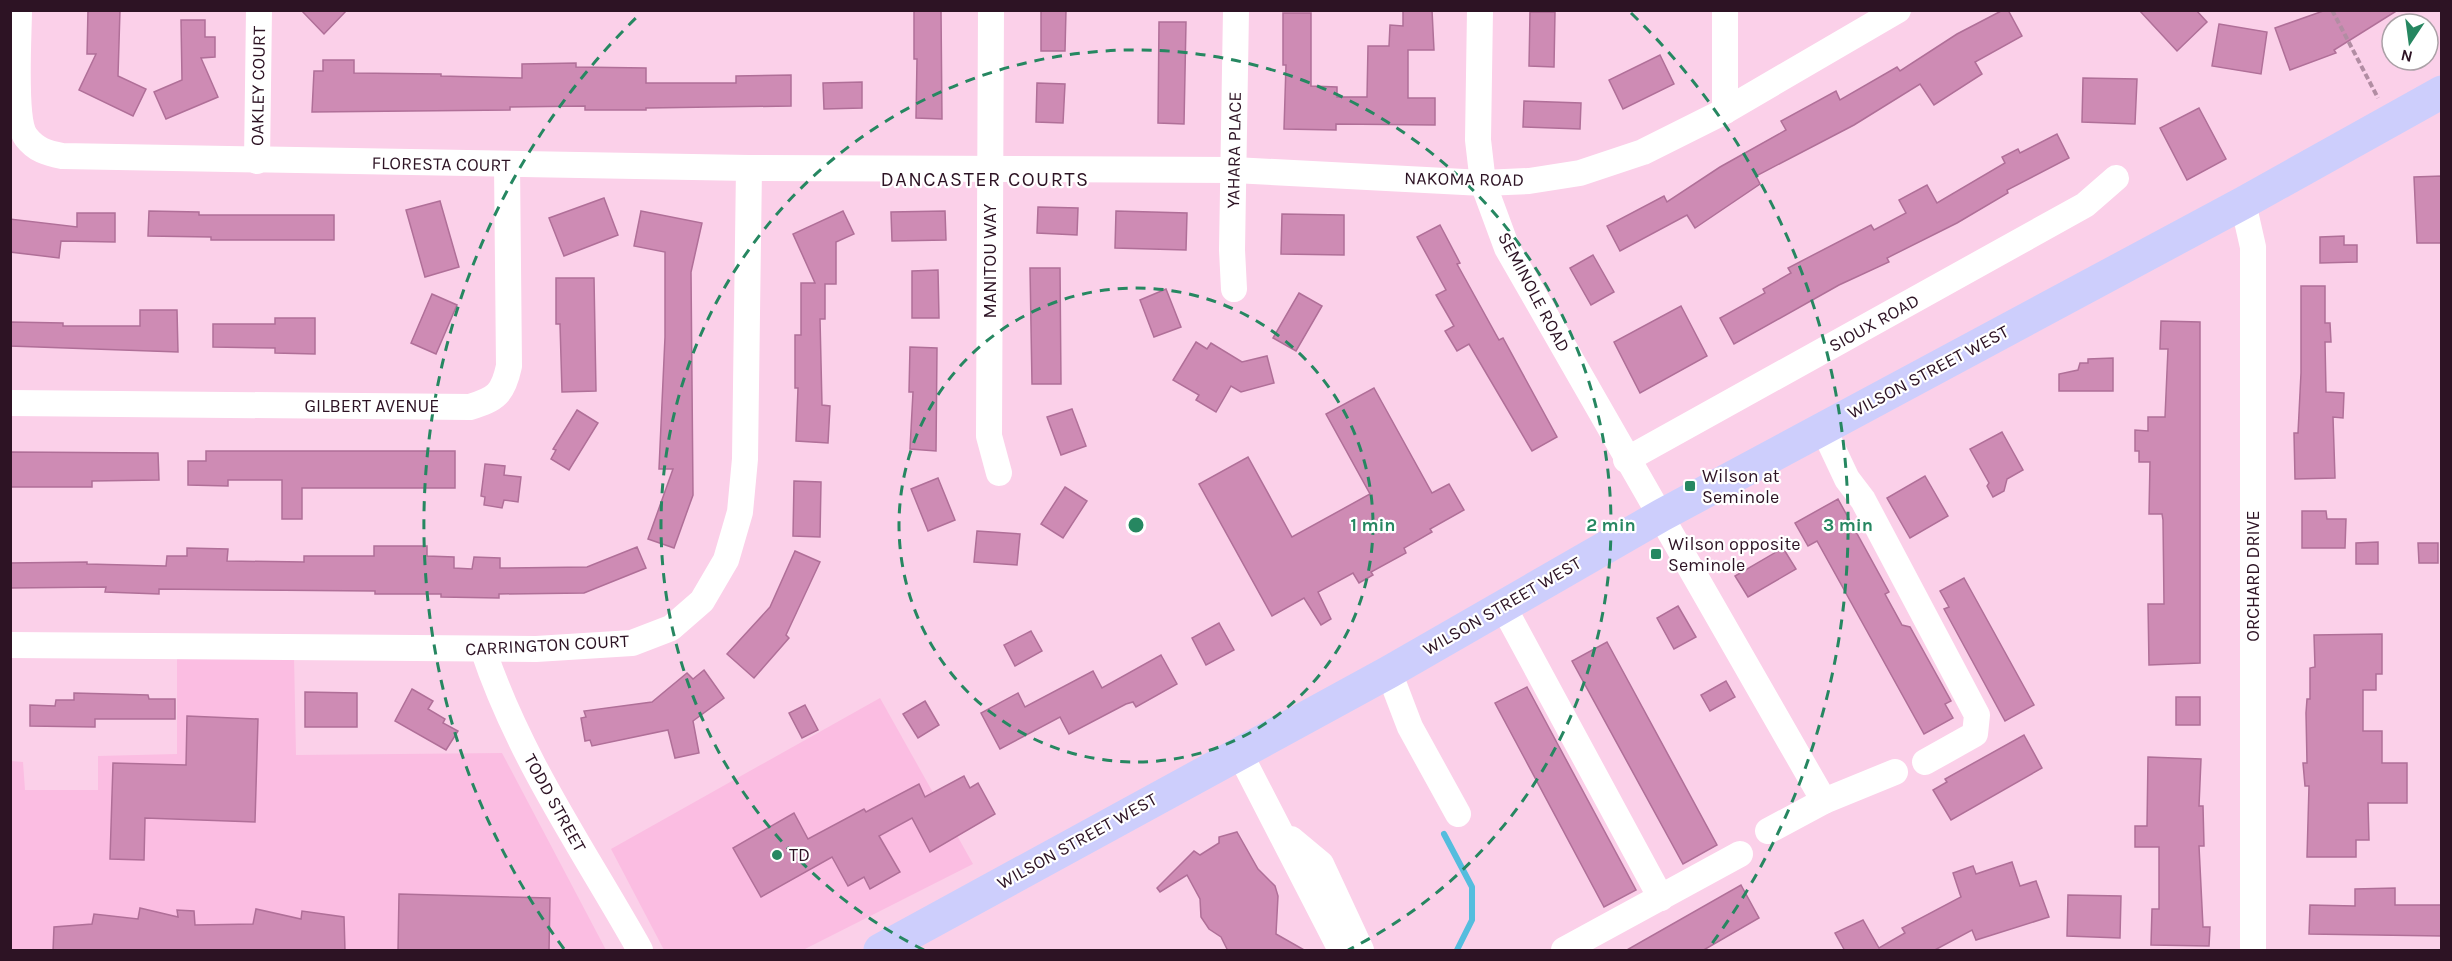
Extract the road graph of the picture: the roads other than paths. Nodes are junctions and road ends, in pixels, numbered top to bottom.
1 (20, 10) edge
2 (259, 10) edge
3 (991, 10) edge
4 (1236, 10) edge
5 (1480, 10) edge
6 (1725, 10) edge
7 (1898, 10) edge
8 (2442, 92) edge
9 (1725, 111) junction
10 (257, 161) junction
11 (507, 165) junction
12 (749, 168) junction
13 (990, 169) junction
14 (1234, 170) junction
15 (2116, 178) dead end
16 (1483, 183) junction
17 (2243, 203) junction
18 (1234, 289) dead end
19 (10, 404) edge
20 (1823, 428) junction
21 (1626, 460) junction
22 (999, 473) dead end
23 (1662, 515) junction
24 (1503, 606) junction
25 (10, 645) edge
26 (483, 649) junction
27 (1389, 672) junction
28 (1239, 752) junction
29 (1925, 762) dead end
30 (1895, 771) dead end
31 (1824, 801) junction
32 (1458, 814) dead end
33 (1280, 828) junction
34 (1768, 831) dead end
35 (1740, 854) dead end
36 (1661, 898) junction
37 (890, 948) edge
38 (1361, 950) edge
39 (640, 951) edge
40 (1341, 951) edge
41 (1564, 951) edge
42 (2253, 951) edge

1 - 10 street, FLORESTA COURT
2 - 10 street, OAKLEY COURT
3 - 13 street, MANITOU WAY
4 - 14 street, YAHARA PLACE
5 - 16 street, SEMINOLE ROAD
6 - 9 street
7 - 9 street, NAKOMA ROAD
8 - 17 main road, WILSON STREET WEST
9 - 16 street, NAKOMA ROAD
10 - 11 street, FLORESTA COURT
11 - 12 street, FLORESTA COURT
11 - 19 street, GILBERT AVENUE
12 - 13 street, FLORESTA COURT
12 - 26 street, CARRINGTON COURT
13 - 14 street, NAKOMA ROAD
13 - 22 street, MANITOU WAY
14 - 16 street, NAKOMA ROAD
14 - 18 street, YAHARA PLACE
15 - 21 street, SIOUX ROAD
16 - 21 street, SEMINOLE ROAD
17 - 20 main road, WILSON STREET WEST
17 - 42 street, ORCHARD DRIVE
20 - 23 main road, WILSON STREET WEST
20 - 29 street
21 - 23 street, SEMINOLE ROAD
23 - 24 main road, WILSON STREET WEST
23 - 31 street, SEMINOLE ROAD
24 - 27 main road, WILSON STREET WEST
24 - 36 street
25 - 26 street, CARRINGTON COURT
26 - 39 street, TODD STREET
27 - 28 main road, WILSON STREET WEST
27 - 32 street
28 - 33 street
28 - 37 main road, WILSON STREET WEST
30 - 31 street
31 - 34 street
33 - 38 street
33 - 40 street
35 - 36 street
36 - 41 street

